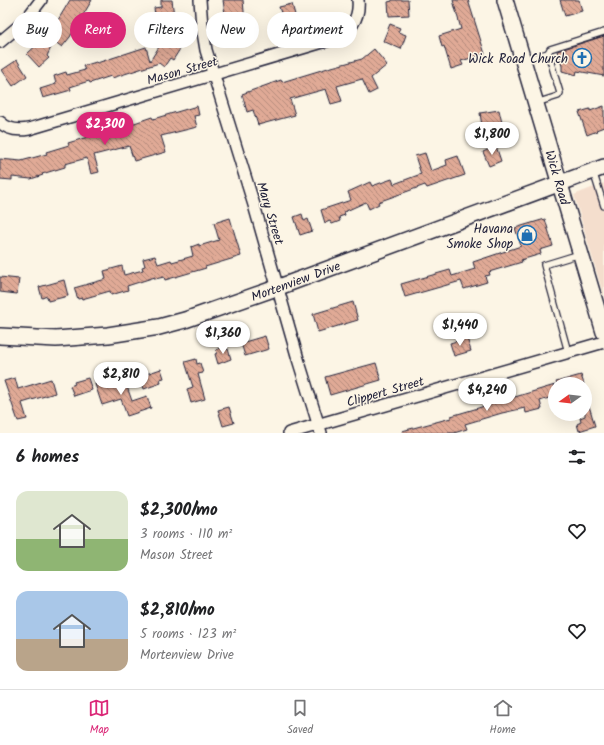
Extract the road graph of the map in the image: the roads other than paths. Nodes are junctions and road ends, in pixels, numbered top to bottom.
1 (41, 0) edge
2 (200, 0) edge
3 (358, 0) edge
4 (505, 0) edge
5 (604, 32) edge
6 (0, 42) edge
7 (548, 53) junction
8 (523, 60) junction
9 (214, 75) junction
10 (536, 103) junction
11 (3, 124) edge
12 (599, 169) edge
13 (559, 183) junction
14 (604, 204) edge
15 (580, 254) junction
16 (278, 287) junction
17 (604, 332) edge
18 (0, 336) edge
19 (604, 342) edge
20 (568, 352) junction
21 (320, 429) edge
22 (289, 433) edge

1 - 6 street
2 - 9 street, Mary Street
3 - 9 street, Mason Street
4 - 8 street, Wick Road
5 - 7 lane
7 - 8 lane
7 - 10 lane
8 - 10 street, Wick Road
9 - 11 street, Mason Street
9 - 16 street, Mary Street
10 - 13 street, Wick Road
12 - 13 street, Mortenview Drive
12 - 14 lane
13 - 15 street, Wick Road
13 - 16 street, Mortenview Drive
15 - 17 street, Wick Road
15 - 20 lane
16 - 18 street, Mortenview Drive
16 - 21 street, Mary Street
19 - 20 street, Clippert Street
20 - 21 street, Clippert Street
21 - 22 street, Clippert Street

